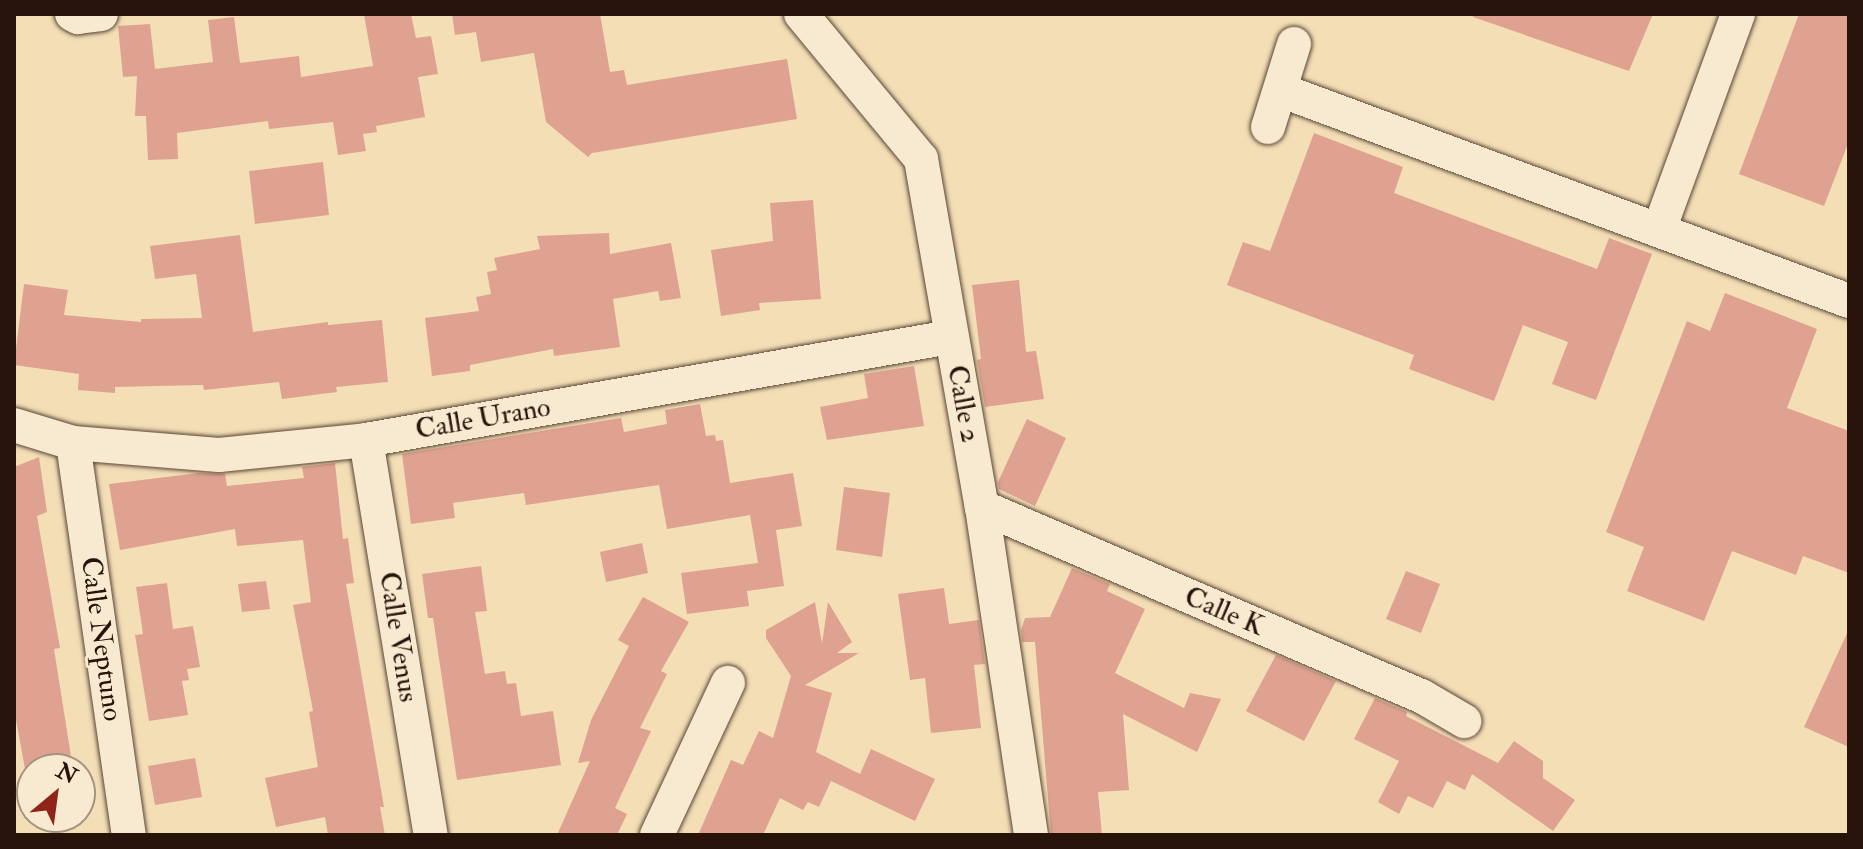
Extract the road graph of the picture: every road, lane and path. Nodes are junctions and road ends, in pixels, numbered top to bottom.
1 (72, 14) edge
2 (101, 14) edge
3 (801, 14) edge
4 (1738, 14) edge
5 (1294, 44) dead end
6 (1280, 90) junction
7 (1268, 127) dead end
8 (1659, 230) junction
9 (1849, 301) edge
10 (950, 337) junction
11 (14, 425) edge
12 (366, 440) junction
13 (73, 443) junction
14 (982, 507) junction
15 (728, 683) dead end
16 (1464, 721) dead end
17 (129, 835) edge
18 (431, 835) edge
19 (657, 835) edge
20 (1031, 835) edge

1 - 2 street
3 - 10 street, Calle 2
4 - 8 street
5 - 6 street
6 - 7 street
6 - 8 street
8 - 9 street
10 - 12 street, Calle Urano
10 - 14 street, Calle 2
11 - 13 street, Calle Urano
12 - 13 street, Calle Urano
12 - 18 street, Calle Venus
13 - 17 street, Calle Neptuno
14 - 16 street, Calle K
14 - 20 street, Calle 2
15 - 19 street

